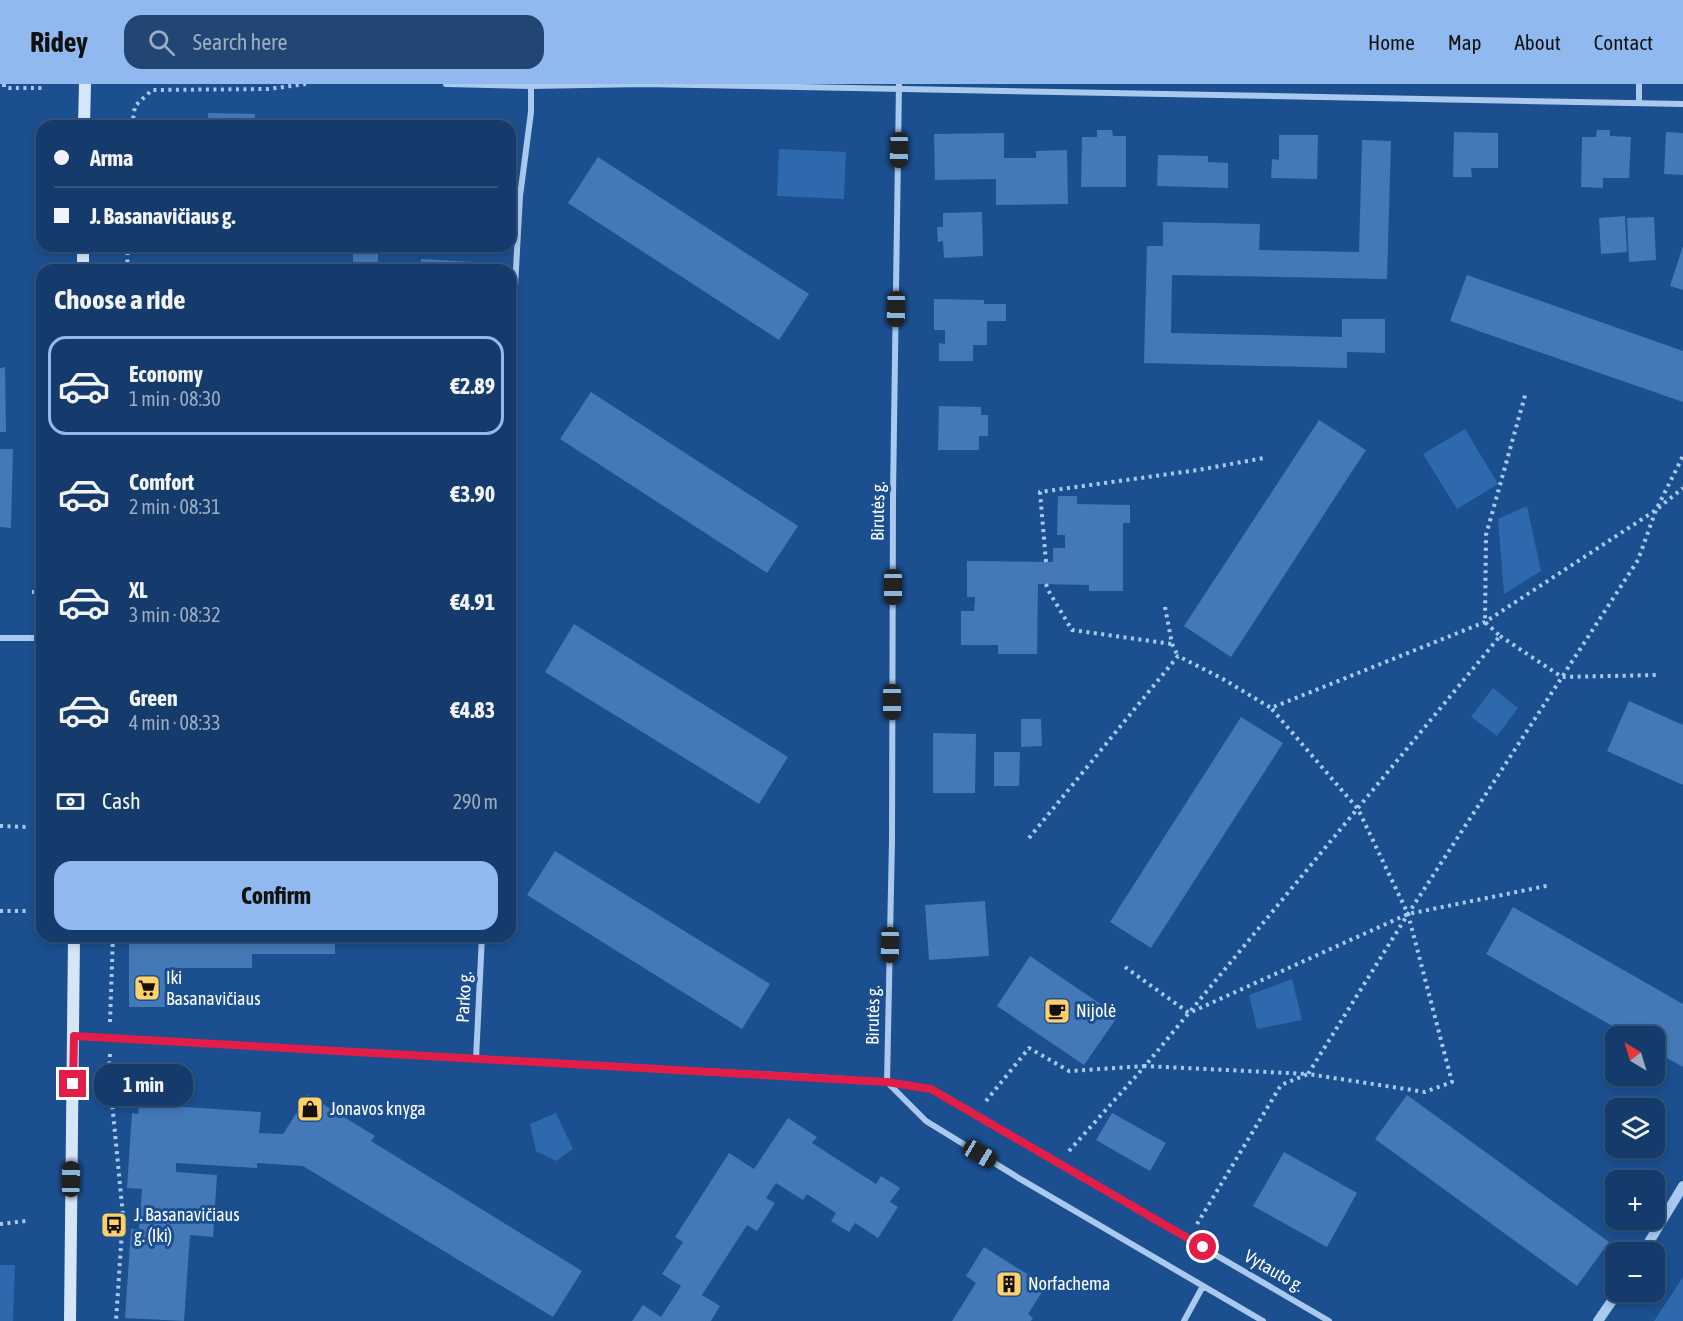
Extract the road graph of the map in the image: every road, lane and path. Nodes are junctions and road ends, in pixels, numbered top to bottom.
1 (4, 84) edge
2 (85, 84) edge
3 (153, 84) edge
4 (306, 84) edge
5 (446, 84) edge
6 (1639, 84) edge
7 (30, 86) edge
8 (531, 86) junction
9 (899, 86) edge
10 (43, 88) dead end
11 (153, 90) junction
12 (1639, 103) junction
13 (1683, 104) edge
14 (84, 120) edge
15 (133, 120) edge
16 (516, 269) edge
17 (1526, 392) dead end
18 (1683, 456) edge
19 (1264, 458) dead end
20 (1683, 488) edge
21 (1656, 510) junction
22 (1046, 562) dead end
23 (1046, 584) dead end
24 (32, 592) dead end
25 (36, 592) edge
26 (1165, 607) dead end
27 (1485, 622) junction
28 (1500, 636) junction
29 (0, 638) edge
30 (36, 638) edge
31 (1172, 644) junction
32 (1178, 656) junction
33 (1657, 675) dead end
34 (1562, 677) junction
35 (1271, 708) junction
36 (1358, 809) junction
37 (0, 826) edge
38 (28, 827) dead end
39 (1029, 838) dead end
40 (1551, 885) dead end
41 (0, 911) edge
42 (28, 911) dead end
43 (1407, 915) junction
44 (74, 942) edge
45 (113, 942) edge
46 (482, 942) edge
47 (1125, 967) dead end
48 (1189, 1013) junction
49 (74, 1036) junction
50 (110, 1038) junction
51 (476, 1059) junction
52 (1145, 1066) junction
53 (1308, 1074) junction
54 (887, 1082) junction
55 (975, 1114) junction
56 (1058, 1162) junction
57 (1683, 1186) edge
58 (26, 1221) dead end
59 (0, 1224) edge
60 (1188, 1239) junction
61 (1650, 1242) edge
62 (1203, 1286) junction
63 (1611, 1302) edge
64 (70, 1321) edge
65 (116, 1321) edge
66 (1184, 1321) edge
67 (1263, 1321) edge
68 (1329, 1321) edge
69 (1598, 1321) edge

1 - 7 path
2 - 14 main road
3 - 11 path
4 - 11 path
5 - 8 street
6 - 12 street
7 - 10 path
8 - 9 street
8 - 16 street
9 - 12 street
9 - 54 street, Birutės g.
11 - 15 path
12 - 13 street
17 - 27 path
18 - 21 path
19 - 22 path
20 - 21 path
21 - 27 path
21 - 34 path
23 - 31 path
24 - 25 path
26 - 31 path
27 - 28 path
27 - 35 path
28 - 34 path
28 - 36 path
29 - 30 street
31 - 32 path
32 - 35 path
32 - 39 path
33 - 34 path
34 - 43 path
35 - 36 path
36 - 43 path
36 - 48 path
37 - 38 path
40 - 43 path
41 - 42 path
43 - 48 path
43 - 53 path
43 - 53 path
44 - 49 main road
45 - 50 path
46 - 51 street, Parko g.
47 - 48 path
48 - 52 path
49 - 50 street, Vytauto g.
49 - 64 main road
50 - 51 street, Vytauto g.
50 - 65 path
51 - 54 street, Vytauto g.
52 - 53 path
52 - 55 path
52 - 56 path
53 - 60 path
54 - 55 street, Vytauto g.
54 - 62 street
55 - 56 street, Vytauto g.
56 - 60 street, Vytauto g.
57 - 61 street
58 - 59 path
60 - 68 street, Vytauto g.
62 - 66 street
62 - 67 street
63 - 69 street

